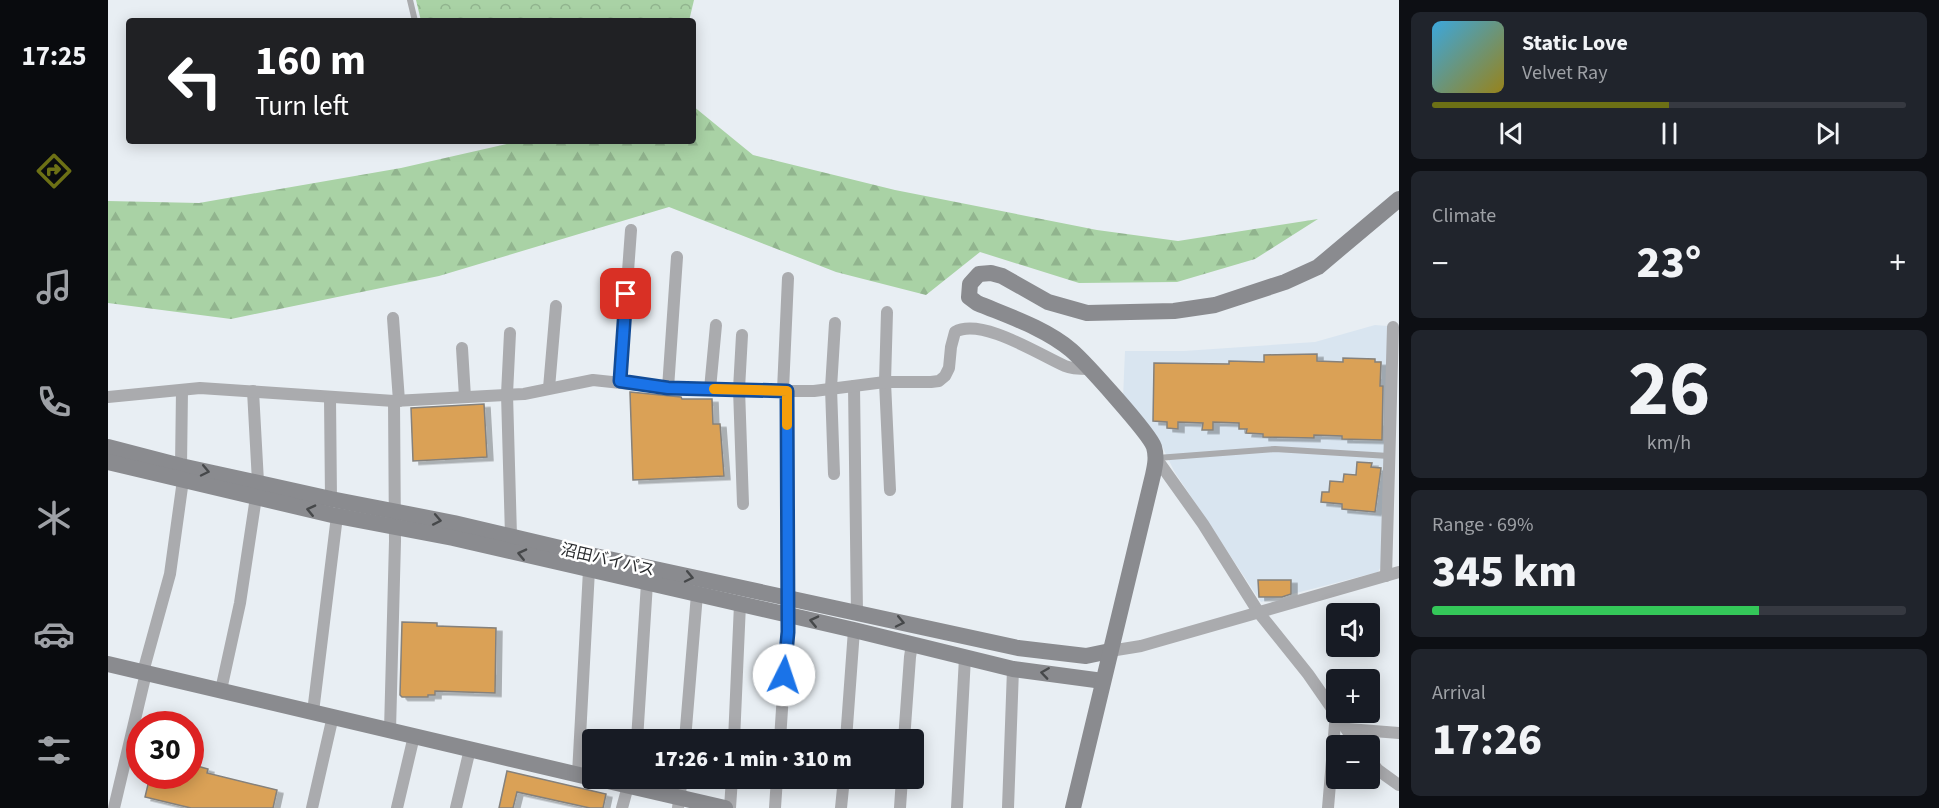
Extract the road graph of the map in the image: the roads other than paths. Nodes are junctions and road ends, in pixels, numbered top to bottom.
1 (410, 0) edge
2 (414, 18) edge
3 (1399, 199) edge
4 (631, 230) dead end
5 (677, 257) dead end
6 (788, 278) dead end
7 (556, 306) dead end
8 (887, 312) dead end
9 (393, 318) dead end
10 (836, 323) dead end
11 (716, 325) dead end
12 (1393, 327) dead end
13 (510, 333) dead end
14 (742, 335) dead end
15 (462, 348) dead end
16 (1089, 369) junction
17 (620, 381) junction
18 (885, 381) junction
19 (854, 386) junction
20 (549, 388) junction
21 (668, 388) junction
22 (831, 388) junction
23 (710, 389) junction
24 (739, 389) junction
25 (182, 390) junction
26 (253, 390) junction
27 (785, 391) junction
28 (507, 394) junction
29 (108, 397) edge
30 (465, 397) junction
31 (330, 398) junction
32 (396, 401) junction
33 (108, 447) edge
34 (1389, 456) junction
35 (1156, 458) junction
36 (108, 462) edge
37 (182, 473) junction
38 (834, 474) dead end
39 (257, 490) junction
40 (890, 490) dead end
41 (331, 499) junction
42 (743, 504) dead end
43 (337, 516) junction
44 (395, 519) junction
45 (512, 536) junction
46 (589, 570) junction
47 (1399, 572) edge
48 (1386, 576) junction
49 (647, 583) junction
50 (698, 594) junction
51 (740, 604) junction
52 (788, 606) junction
53 (857, 613) junction
54 (1259, 613) junction
55 (854, 630) junction
56 (912, 644) junction
57 (1110, 651) junction
58 (965, 657) junction
59 (108, 664) edge
60 (1013, 669) junction
61 (145, 672) junction
62 (1103, 681) junction
63 (221, 690) junction
64 (1326, 699) edge
65 (313, 712) junction
66 (333, 716) junction
67 (1335, 723) edge
68 (1344, 723) edge
69 (588, 729) edge
70 (638, 729) edge
71 (686, 729) edge
72 (734, 729) edge
73 (781, 729) edge
74 (847, 729) edge
75 (905, 729) edge
76 (1348, 729) junction
77 (390, 730) junction
78 (1399, 733) edge
79 (1352, 735) edge
80 (414, 736) junction
81 (470, 749) junction
82 (1380, 771) edge
83 (582, 776) edge
84 (1399, 785) edge
85 (630, 789) edge
86 (644, 789) edge
87 (731, 789) edge
88 (776, 789) edge
89 (843, 789) edge
90 (901, 789) edge
91 (679, 803) edge
92 (114, 808) edge
93 (312, 808) edge
94 (397, 808) edge
95 (456, 808) edge
96 (622, 808) edge
97 (725, 808) edge
98 (730, 808) edge
99 (775, 808) edge
100 (842, 808) edge
101 (900, 808) edge
102 (957, 808) edge
103 (1008, 808) edge
104 (1073, 808) edge
105 (1328, 808) edge

1 - 2 lane
3 - 16 street
4 - 17 street
5 - 21 street
6 - 27 street
7 - 20 street
8 - 18 street
9 - 32 street
10 - 22 street
11 - 23 street
12 - 34 street
13 - 28 street
14 - 24 street
15 - 30 street
16 - 18 street
16 - 35 street
17 - 20 street
17 - 21 street
18 - 19 street
18 - 40 street
19 - 22 street
19 - 53 street
20 - 28 street
21 - 23 street
22 - 27 street
22 - 38 street
23 - 24 street
24 - 27 street
24 - 42 street
25 - 26 street
25 - 29 street
25 - 37 street
26 - 31 street
26 - 39 street
27 - 52 street
28 - 30 street
28 - 45 street
30 - 32 street
31 - 32 street
31 - 41 street
32 - 44 street
33 - 37 street, 沼田バイパス
34 - 35 lane
34 - 48 street
35 - 54 street
35 - 57 street
36 - 37 street, 沼田バイパス
37 - 39 street, 沼田バイパス
37 - 61 street
39 - 41 street, 沼田バイパス
43 -> 39 street, 沼田バイパス
39 - 63 street
41 - 44 street, 沼田バイパス
43 - 44 street, 沼田バイパス
43 - 65 street
44 -> 45 street, 沼田バイパス
46 -> 44 street, 沼田バイパス
44 - 77 street
45 -> 52 street, 沼田バイパス
46 - 49 street, 沼田バイパス
46 - 69 street
47 - 48 street
48 - 54 street
49 - 50 street, 沼田バイパス
49 - 70 street
50 - 51 street, 沼田バイパス
50 - 71 street
51 - 52 street, 沼田バイパス
51 - 72 street
52 - 53 street, 沼田バイパス
55 -> 52 street, 沼田バイパス
52 - 73 street
53 -> 57 street, 沼田バイパス
54 - 57 street
54 - 64 street
55 - 56 street, 沼田バイパス
55 - 74 street
56 - 58 street, 沼田バイパス
56 - 75 street
57 - 62 street
58 - 60 street, 沼田バイパス
58 - 102 street
59 - 61 street
62 -> 60 street, 沼田バイパス
60 - 103 street
61 - 63 street
61 - 92 street
62 - 104 street
63 - 65 street
65 - 66 street
66 - 77 street
66 - 93 street
67 - 105 street
68 - 76 street
76 - 78 street
76 - 79 street
77 - 80 street
80 - 81 street
80 - 94 street
81 - 83 street
81 - 95 street
82 - 84 street
85 - 96 street
86 - 91 street
87 - 98 street
88 - 99 street
89 - 100 street
90 - 101 street
91 - 97 street

